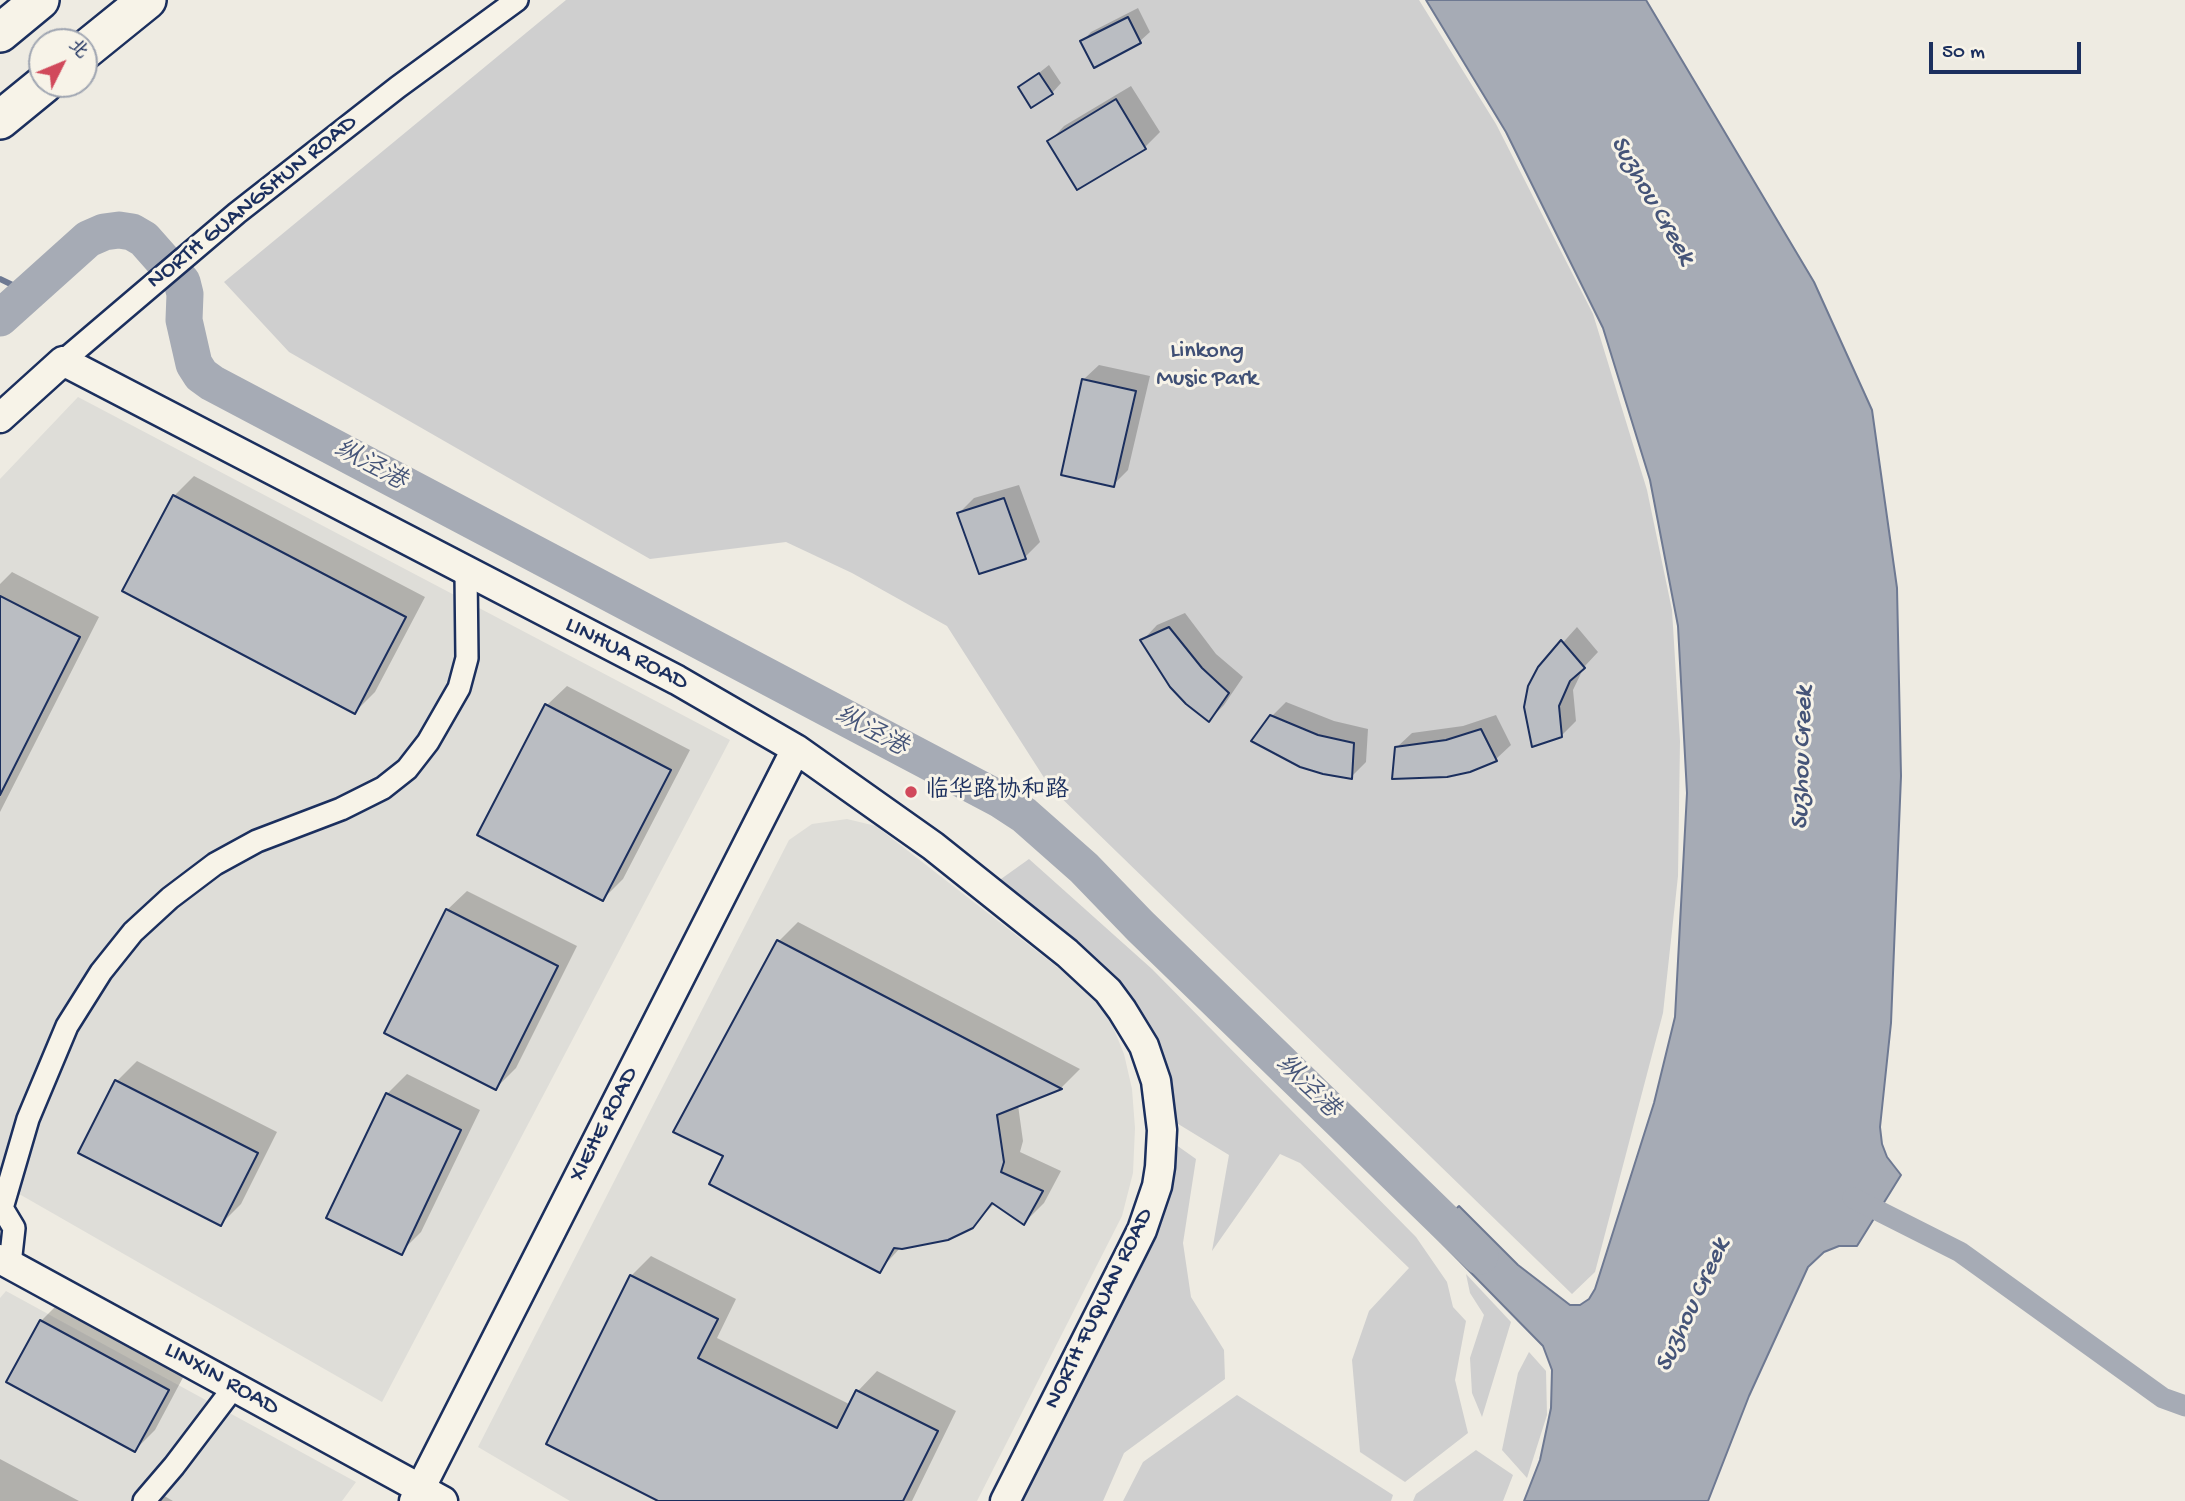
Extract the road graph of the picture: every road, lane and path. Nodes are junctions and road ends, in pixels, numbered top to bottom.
1 (40, 0) edge
2 (147, 0) edge
3 (517, 0) edge
4 (0, 33) edge
5 (98, 40) edge
6 (28, 97) edge
7 (0, 120) edge
8 (63, 361) junction
9 (0, 418) edge
10 (466, 572) junction
11 (796, 749) junction
12 (1134, 1029) joint
13 (1, 1208) edge
14 (5, 1262) edge
15 (234, 1387) junction
16 (426, 1497) edge
17 (144, 1501) edge
18 (1005, 1501) edge

1 - 4 highway
2 - 5 highway
3 - 8 street, NORTH GUANGSHUN ROAD
6 - 7 highway
8 - 9 street, NORTH GUANGSHUN ROAD
8 - 10 street, LINHUA ROAD
10 - 11 street, LINHUA ROAD
10 - 13 street
11 - 12 street, LINHUA ROAD
11 - 16 street, XIEHE ROAD
12 - 18 street, NORTH FUQUAN ROAD
13 - 14 street
14 - 15 street, LINXIN ROAD
15 - 16 street, LINXIN ROAD
15 - 17 street

